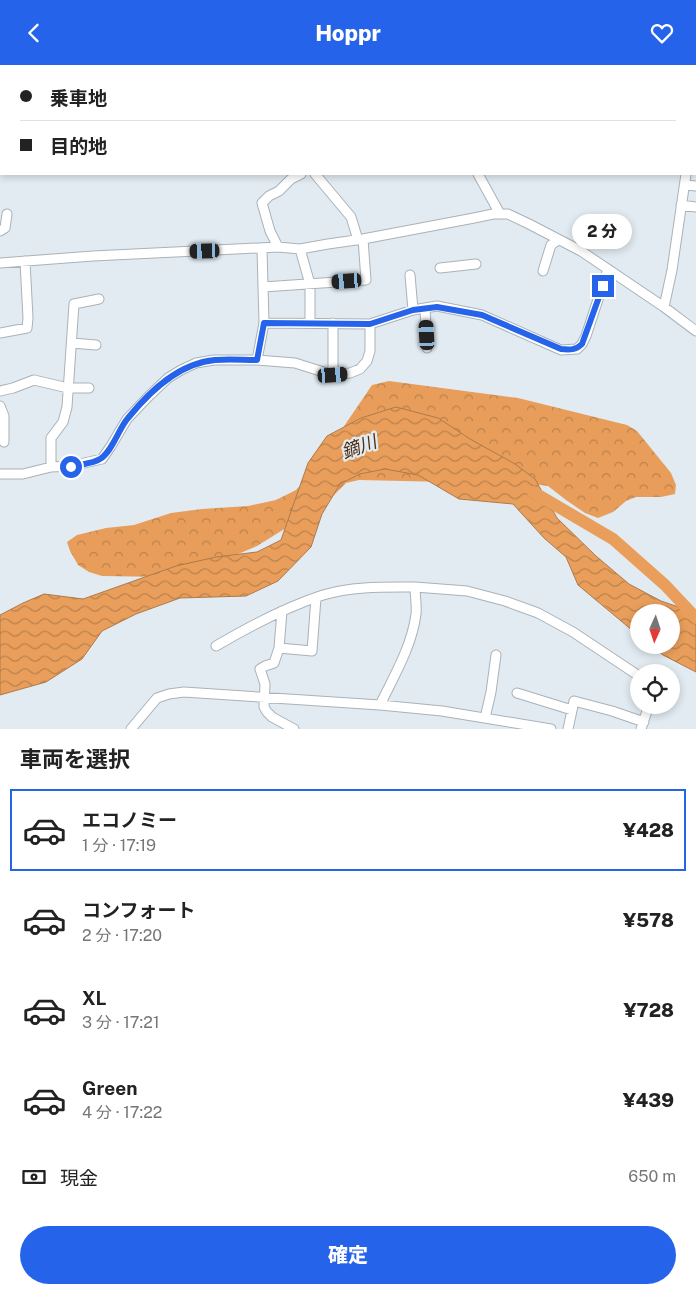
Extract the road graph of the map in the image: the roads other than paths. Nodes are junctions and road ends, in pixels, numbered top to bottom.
1 (299, 175) edge
2 (315, 175) edge
3 (479, 175) edge
4 (686, 175) edge
5 (685, 185) junction
6 (696, 185) edge
7 (681, 205) junction
8 (696, 207) edge
9 (7, 214) dead end
10 (500, 214) junction
11 (0, 231) edge
12 (361, 239) junction
13 (558, 239) junction
14 (278, 247) junction
15 (262, 249) junction
16 (300, 249) junction
17 (25, 261) junction
18 (0, 263) edge
19 (476, 264) dead end
20 (440, 268) dead end
21 (608, 269) junction
22 (543, 271) dead end
23 (410, 275) dead end
24 (310, 284) junction
25 (264, 287) junction
26 (99, 299) dead end
27 (664, 307) junction
28 (425, 308) junction
29 (413, 310) junction
30 (264, 323) junction
31 (310, 323) junction
32 (333, 323) junction
33 (370, 324) junction
34 (696, 331) edge
35 (0, 333) edge
36 (72, 343) junction
37 (96, 345) dead end
38 (427, 348) dead end
39 (257, 360) junction
40 (333, 375) junction
41 (68, 388) junction
42 (89, 388) dead end
43 (0, 391) edge
44 (0, 407) edge
45 (4, 442) dead end
46 (51, 467) junction
47 (0, 474) edge
48 (415, 587) junction
49 (316, 598) junction
50 (282, 611) junction
51 (216, 646) dead end
52 (279, 648) junction
53 (496, 655) dead end
54 (630, 670) edge
55 (516, 693) dead end
56 (265, 697) junction
57 (380, 705) junction
58 (572, 710) junction
59 (485, 718) junction
60 (642, 725) edge
61 (132, 729) edge
62 (294, 729) edge
63 (551, 729) edge
64 (568, 729) edge

1 - 14 street
2 - 12 street
3 - 10 street
4 - 5 street
5 - 6 street
5 - 7 street
7 - 8 street
7 - 27 street
9 - 11 street
10 - 12 street
10 - 13 street
12 - 16 street
12 - 24 street
13 - 21 street
13 - 22 street
14 - 15 street
14 - 16 street
15 - 17 street
15 - 25 street
16 - 24 street
17 - 18 street
17 - 35 street
19 - 20 street
21 - 27 street
21 - 28 street
23 - 29 street
24 - 25 street
24 - 31 street
25 - 30 street
26 - 36 street
27 - 34 street
28 - 29 street
28 - 38 street
29 - 33 street
30 - 31 street
30 - 39 street
31 - 32 street
32 - 33 street
32 - 40 street
33 - 40 street
36 - 37 street
36 - 41 street
39 - 40 street
39 - 46 street
41 - 42 street
41 - 43 street
41 - 46 street
44 - 45 street
46 - 47 street
48 - 49 street
48 - 54 street
48 - 57 street
49 - 50 street
49 - 52 street
50 - 51 street
50 - 52 street
52 - 56 street
53 - 59 street
55 - 58 street
56 - 57 street
56 - 61 street
56 - 62 street
57 - 59 street
58 - 60 street
58 - 64 street
59 - 63 street

